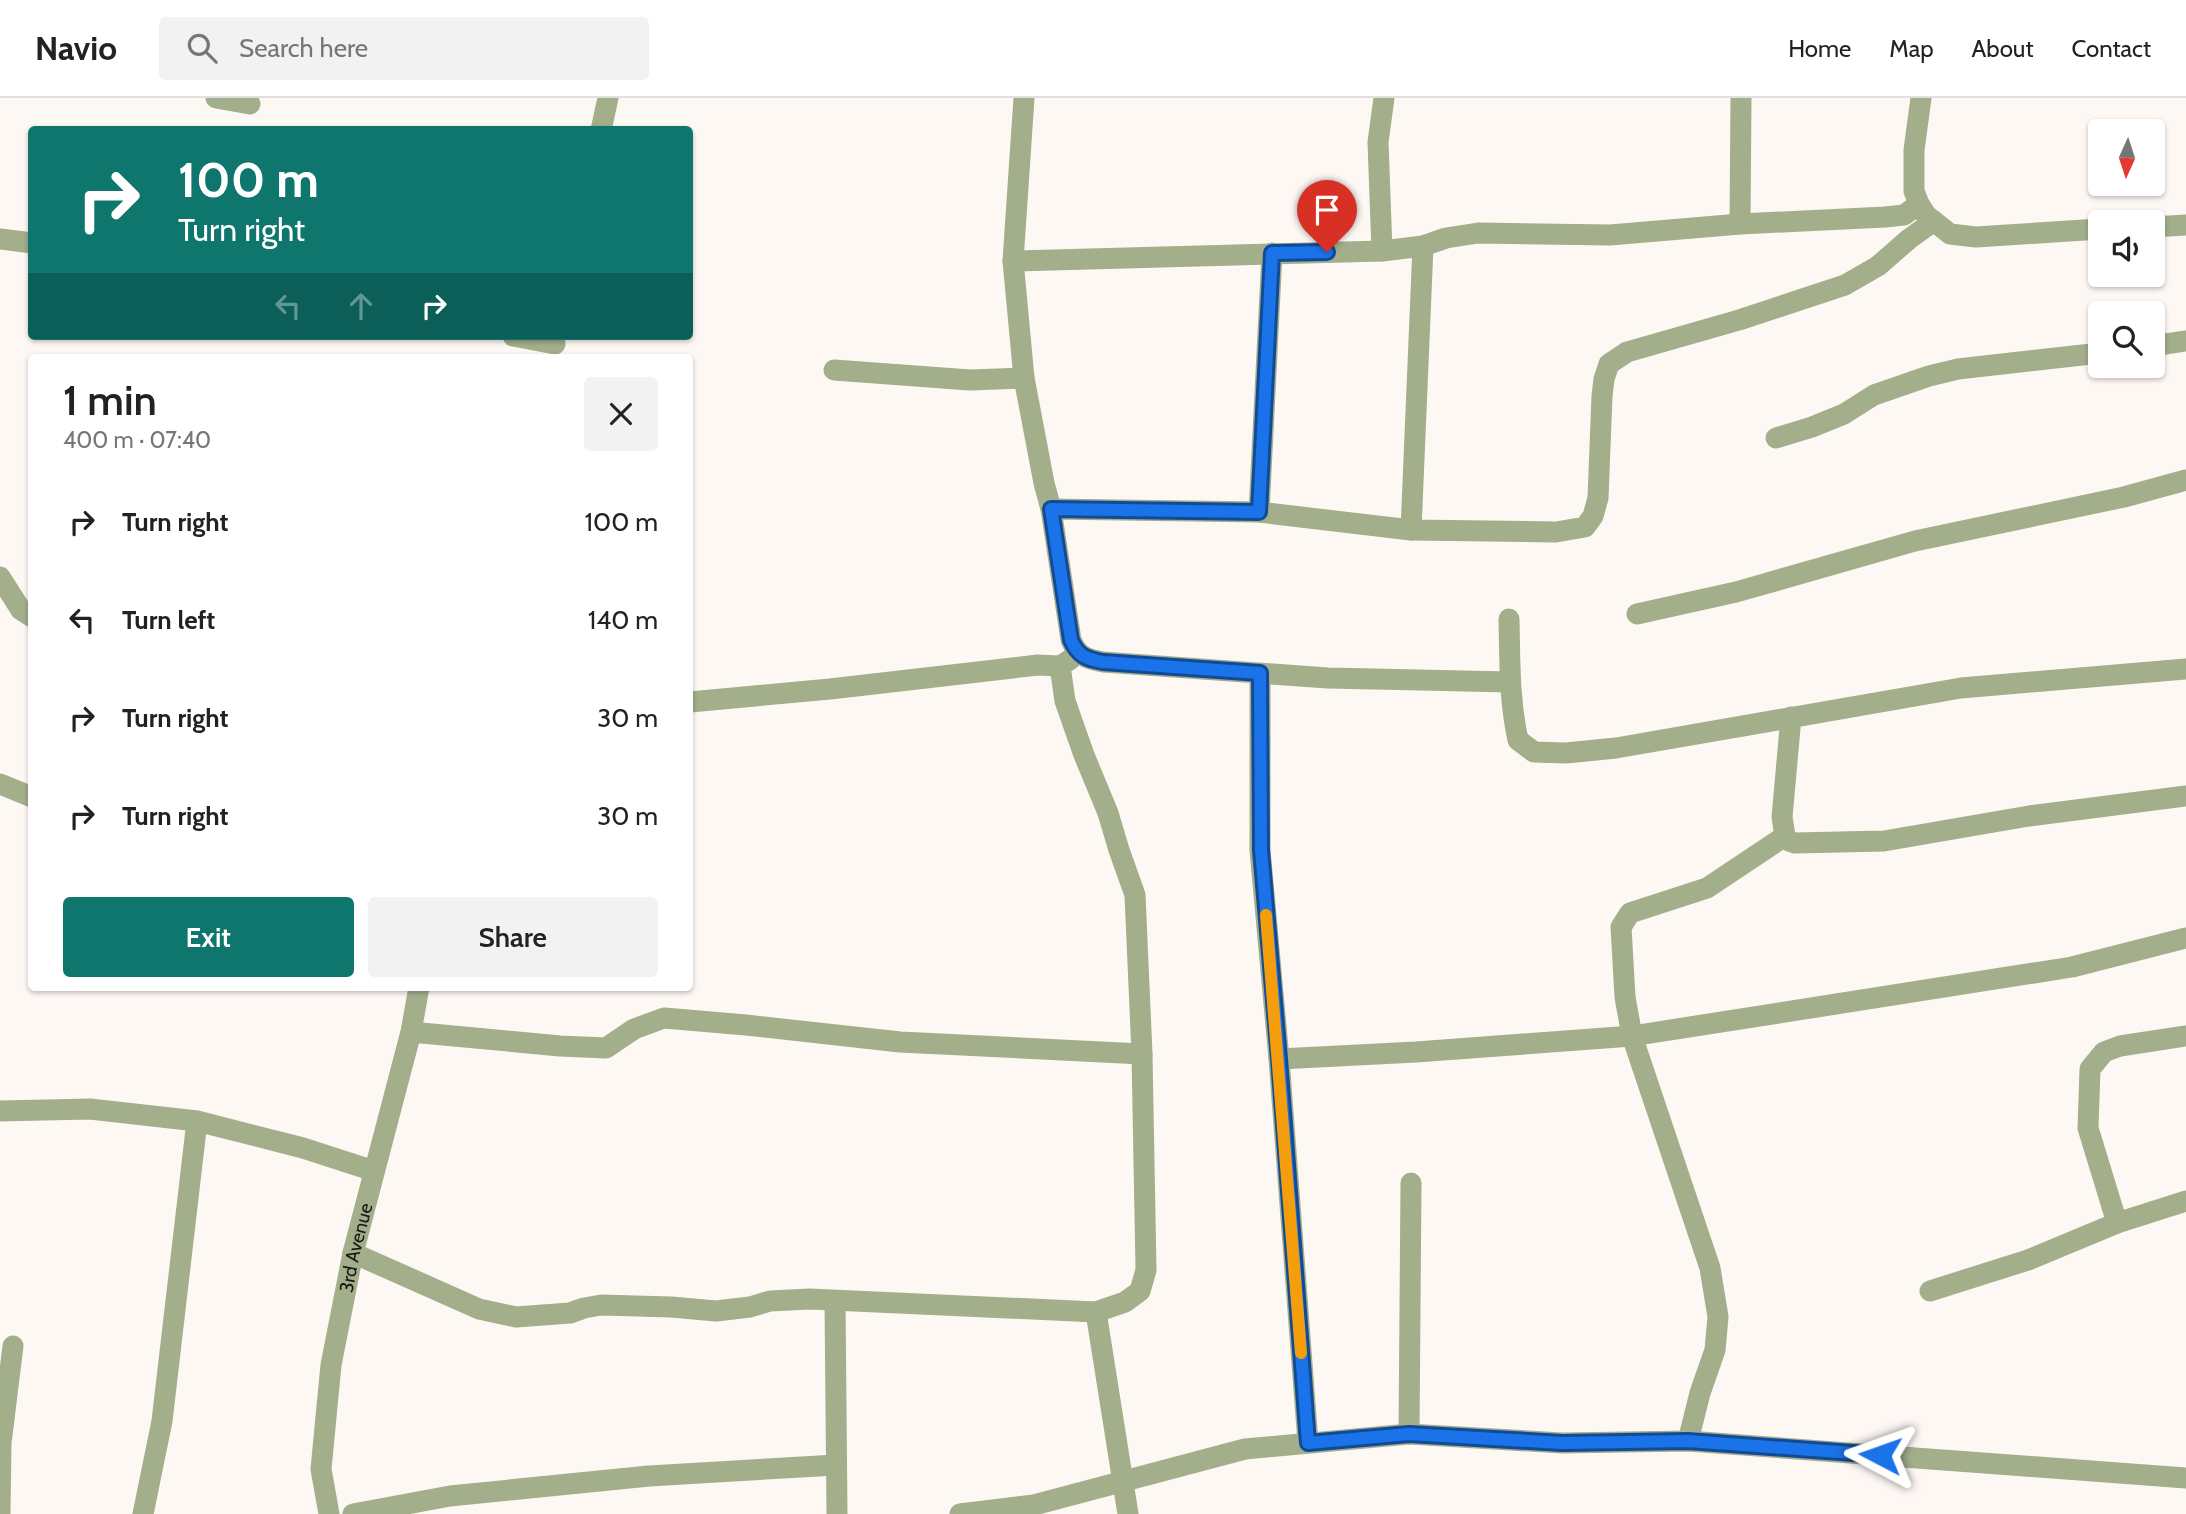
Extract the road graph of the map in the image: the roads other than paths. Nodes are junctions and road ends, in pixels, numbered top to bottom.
1 (216, 98) edge
2 (608, 98) edge
3 (1024, 98) edge
4 (1384, 98) edge
5 (1741, 98) edge
6 (1921, 98) edge
7 (250, 104) dead end
8 (602, 126) edge
9 (1919, 204) junction
10 (1934, 221) junction
11 (1740, 224) junction
12 (2186, 225) edge
13 (2165, 226) edge
14 (2088, 230) edge
15 (0, 239) edge
16 (28, 242) edge
17 (1423, 246) junction
18 (1382, 251) junction
19 (1272, 253) junction
20 (1013, 261) junction
21 (530, 340) edge
22 (2186, 341) edge
23 (2165, 344) edge
24 (555, 346) edge
25 (2088, 354) edge
26 (834, 370) dead end
27 (1024, 378) junction
28 (1776, 438) dead end
29 (2186, 480) edge
30 (1051, 509) junction
31 (1259, 512) junction
32 (1411, 530) junction
33 (0, 577) edge
34 (28, 614) edge
35 (1637, 614) dead end
36 (1510, 619) dead end
37 (1068, 659) junction
38 (2186, 669) edge
39 (1260, 673) junction
40 (1510, 682) junction
41 (693, 702) edge
42 (1791, 717) junction
43 (0, 784) edge
44 (28, 795) edge
45 (2186, 796) edge
46 (1784, 835) junction
47 (2186, 939) edge
48 (418, 991) edge
49 (411, 1032) junction
50 (1632, 1036) junction
51 (2186, 1036) edge
52 (1142, 1054) junction
53 (1279, 1059) junction
54 (0, 1111) edge
55 (197, 1121) junction
56 (374, 1171) junction
57 (1411, 1183) dead end
58 (2186, 1201) edge
59 (2117, 1223) junction
60 (353, 1253) junction
61 (1930, 1291) dead end
62 (835, 1301) junction
63 (1096, 1312) junction
64 (13, 1346) dead end
65 (1409, 1434) junction
66 (1688, 1441) junction
67 (1308, 1443) junction
68 (836, 1465) junction
69 (2186, 1478) edge
70 (1125, 1480) junction
71 (0, 1514) edge
72 (143, 1514) edge
73 (329, 1514) edge
74 (353, 1514) edge
75 (837, 1514) edge
76 (968, 1514) edge
77 (1128, 1514) edge

1 - 7 street
2 - 8 street
3 - 20 street
4 - 18 street
5 - 11 street
6 - 9 street
9 - 10 street
9 - 11 street
10 - 14 street
10 - 32 street
11 - 17 street
12 - 13 street
15 - 16 street
17 - 18 street
17 - 32 street
18 - 19 street
19 - 20 street
19 - 31 street
20 - 27 street
21 - 24 street
22 - 23 street
25 - 28 street
26 - 27 street
27 - 30 street
29 - 35 street
30 - 31 street
30 - 37 street
31 - 32 street
33 - 34 street
36 - 40 street
37 - 39 street
37 - 41 street
37 - 52 street
38 - 42 street
39 - 40 street
39 - 53 street
40 - 42 street
42 - 46 street
43 - 44 street
45 - 46 street
46 - 50 street
47 - 50 street
48 - 49 street, 3rd Avenue
49 - 52 street
49 - 56 street, 3rd Avenue
50 - 53 street
50 - 66 street
51 - 59 street
52 - 63 street
53 - 67 street
54 - 55 street
55 - 56 street
55 - 72 street
56 - 60 street, 3rd Avenue
57 - 65 street
58 - 59 street
59 - 61 street
60 - 62 street
60 - 73 street, 3rd Avenue
62 - 63 street
62 - 68 street
63 - 70 street
64 - 71 street
65 - 66 street
65 - 67 street
66 - 69 street
67 - 70 street
68 - 74 street
68 - 75 street
70 - 76 street
70 - 77 street

